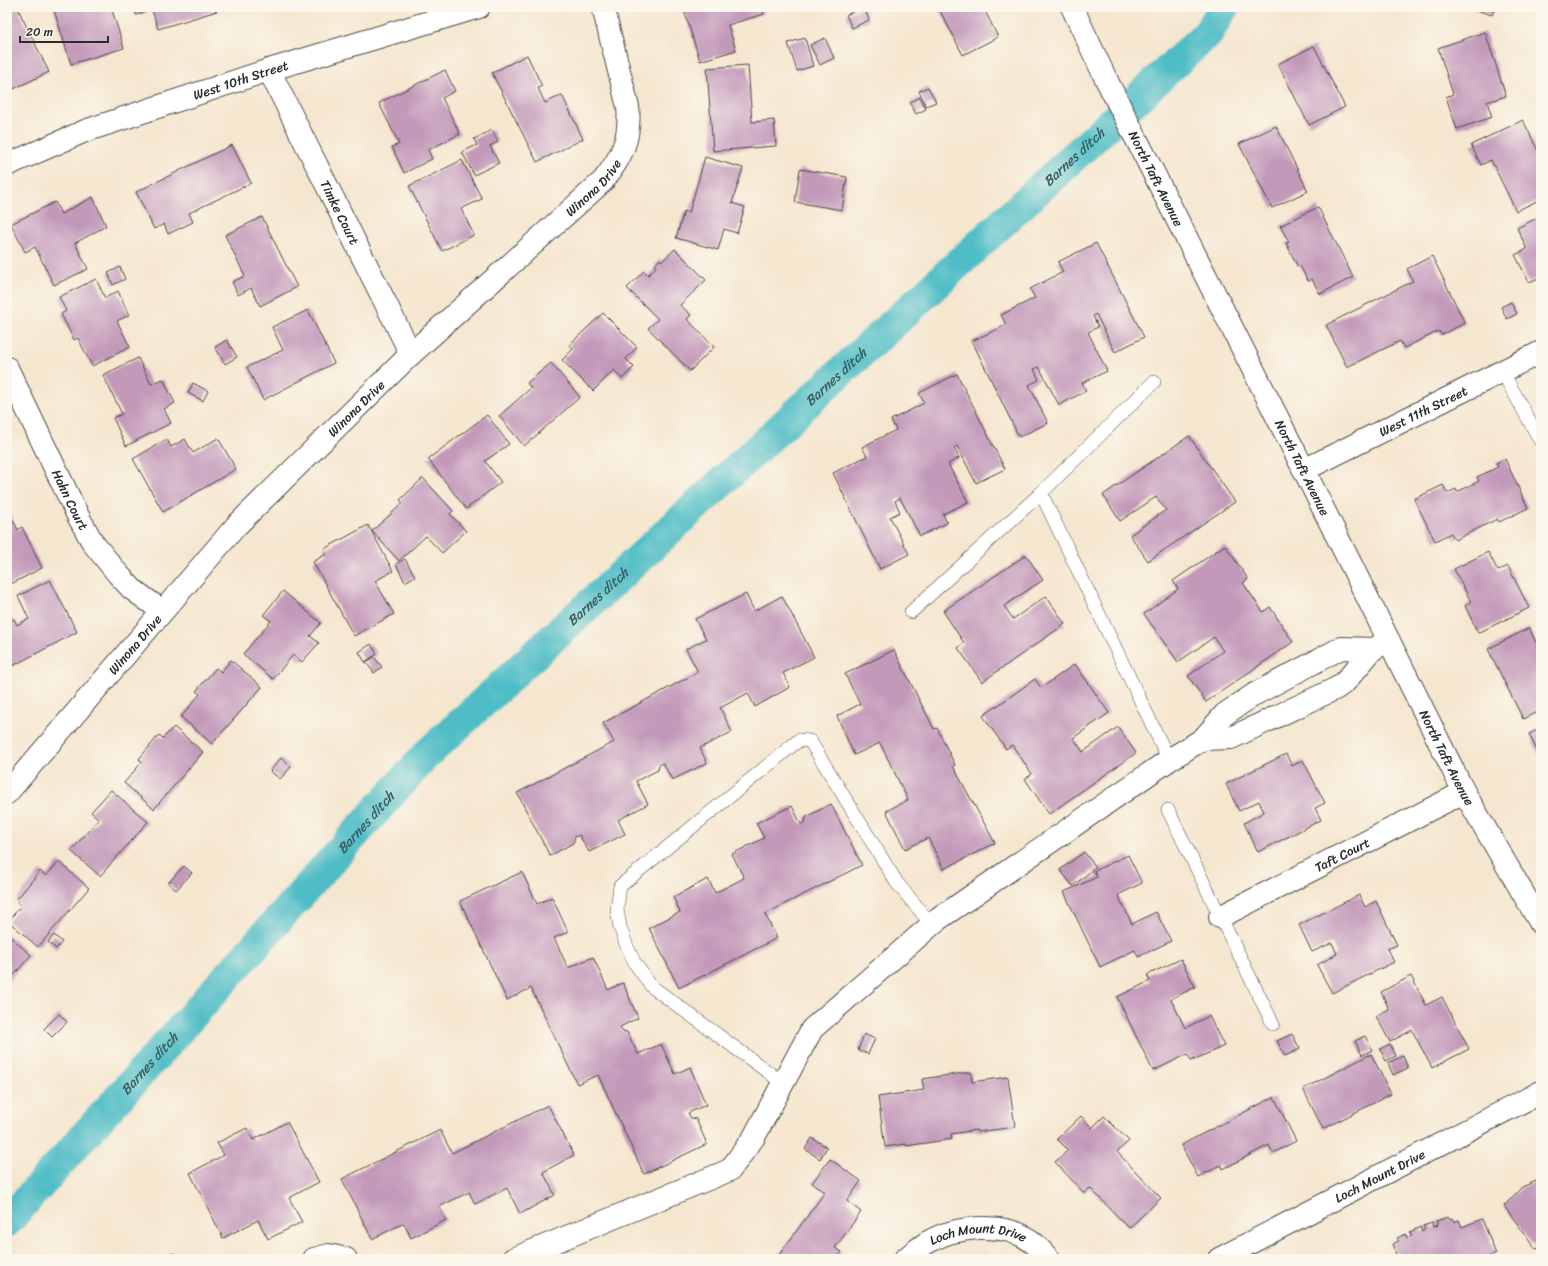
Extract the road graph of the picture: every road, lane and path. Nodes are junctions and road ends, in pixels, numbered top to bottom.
1 (479, 7) edge
2 (602, 7) edge
3 (1072, 7) edge
4 (269, 70) junction
5 (7, 165) edge
6 (1541, 352) edge
7 (411, 354) junction
8 (7, 368) edge
9 (1502, 371) junction
10 (1154, 382) dead end
11 (1541, 442) edge
12 (1304, 470) junction
13 (1041, 493) junction
14 (162, 612) junction
15 (911, 612) dead end
16 (1381, 645) junction
17 (1203, 739) junction
18 (1169, 760) junction
19 (1464, 792) junction
20 (7, 793) edge
21 (1168, 810) dead end
22 (1220, 917) junction
23 (1541, 924) edge
24 (932, 925) junction
25 (1273, 1024) dead end
26 (782, 1083) junction
27 (1541, 1092) edge
28 (314, 1259) edge
29 (346, 1259) edge
30 (513, 1259) edge
31 (905, 1259) edge
32 (1049, 1259) edge
33 (1219, 1259) edge

1 - 4 street, West 10th Street
2 - 7 street, Winona Drive
3 - 12 street, North Taft Avenue
4 - 5 street, West 10th Street
4 - 7 street, Timke Court
6 - 9 street, West 11th Street
7 - 14 street, Winona Drive
8 - 14 street, Hahn Court
9 - 11 lane
9 - 12 street, West 11th Street
10 - 13 lane
12 - 16 street, North Taft Avenue
13 - 15 lane
13 - 18 lane
14 - 20 street, Winona Drive
16 - 17 street
16 - 17 street
16 - 19 street, North Taft Avenue
17 - 18 street
18 - 24 street
19 - 22 street, Taft Court
19 - 23 street, North Taft Avenue
21 - 22 lane
22 - 25 lane
24 - 26 street
24 - 26 lane
26 - 30 street
27 - 33 street, Loch Mount Drive
28 - 29 street
31 - 32 street, Loch Mount Drive

